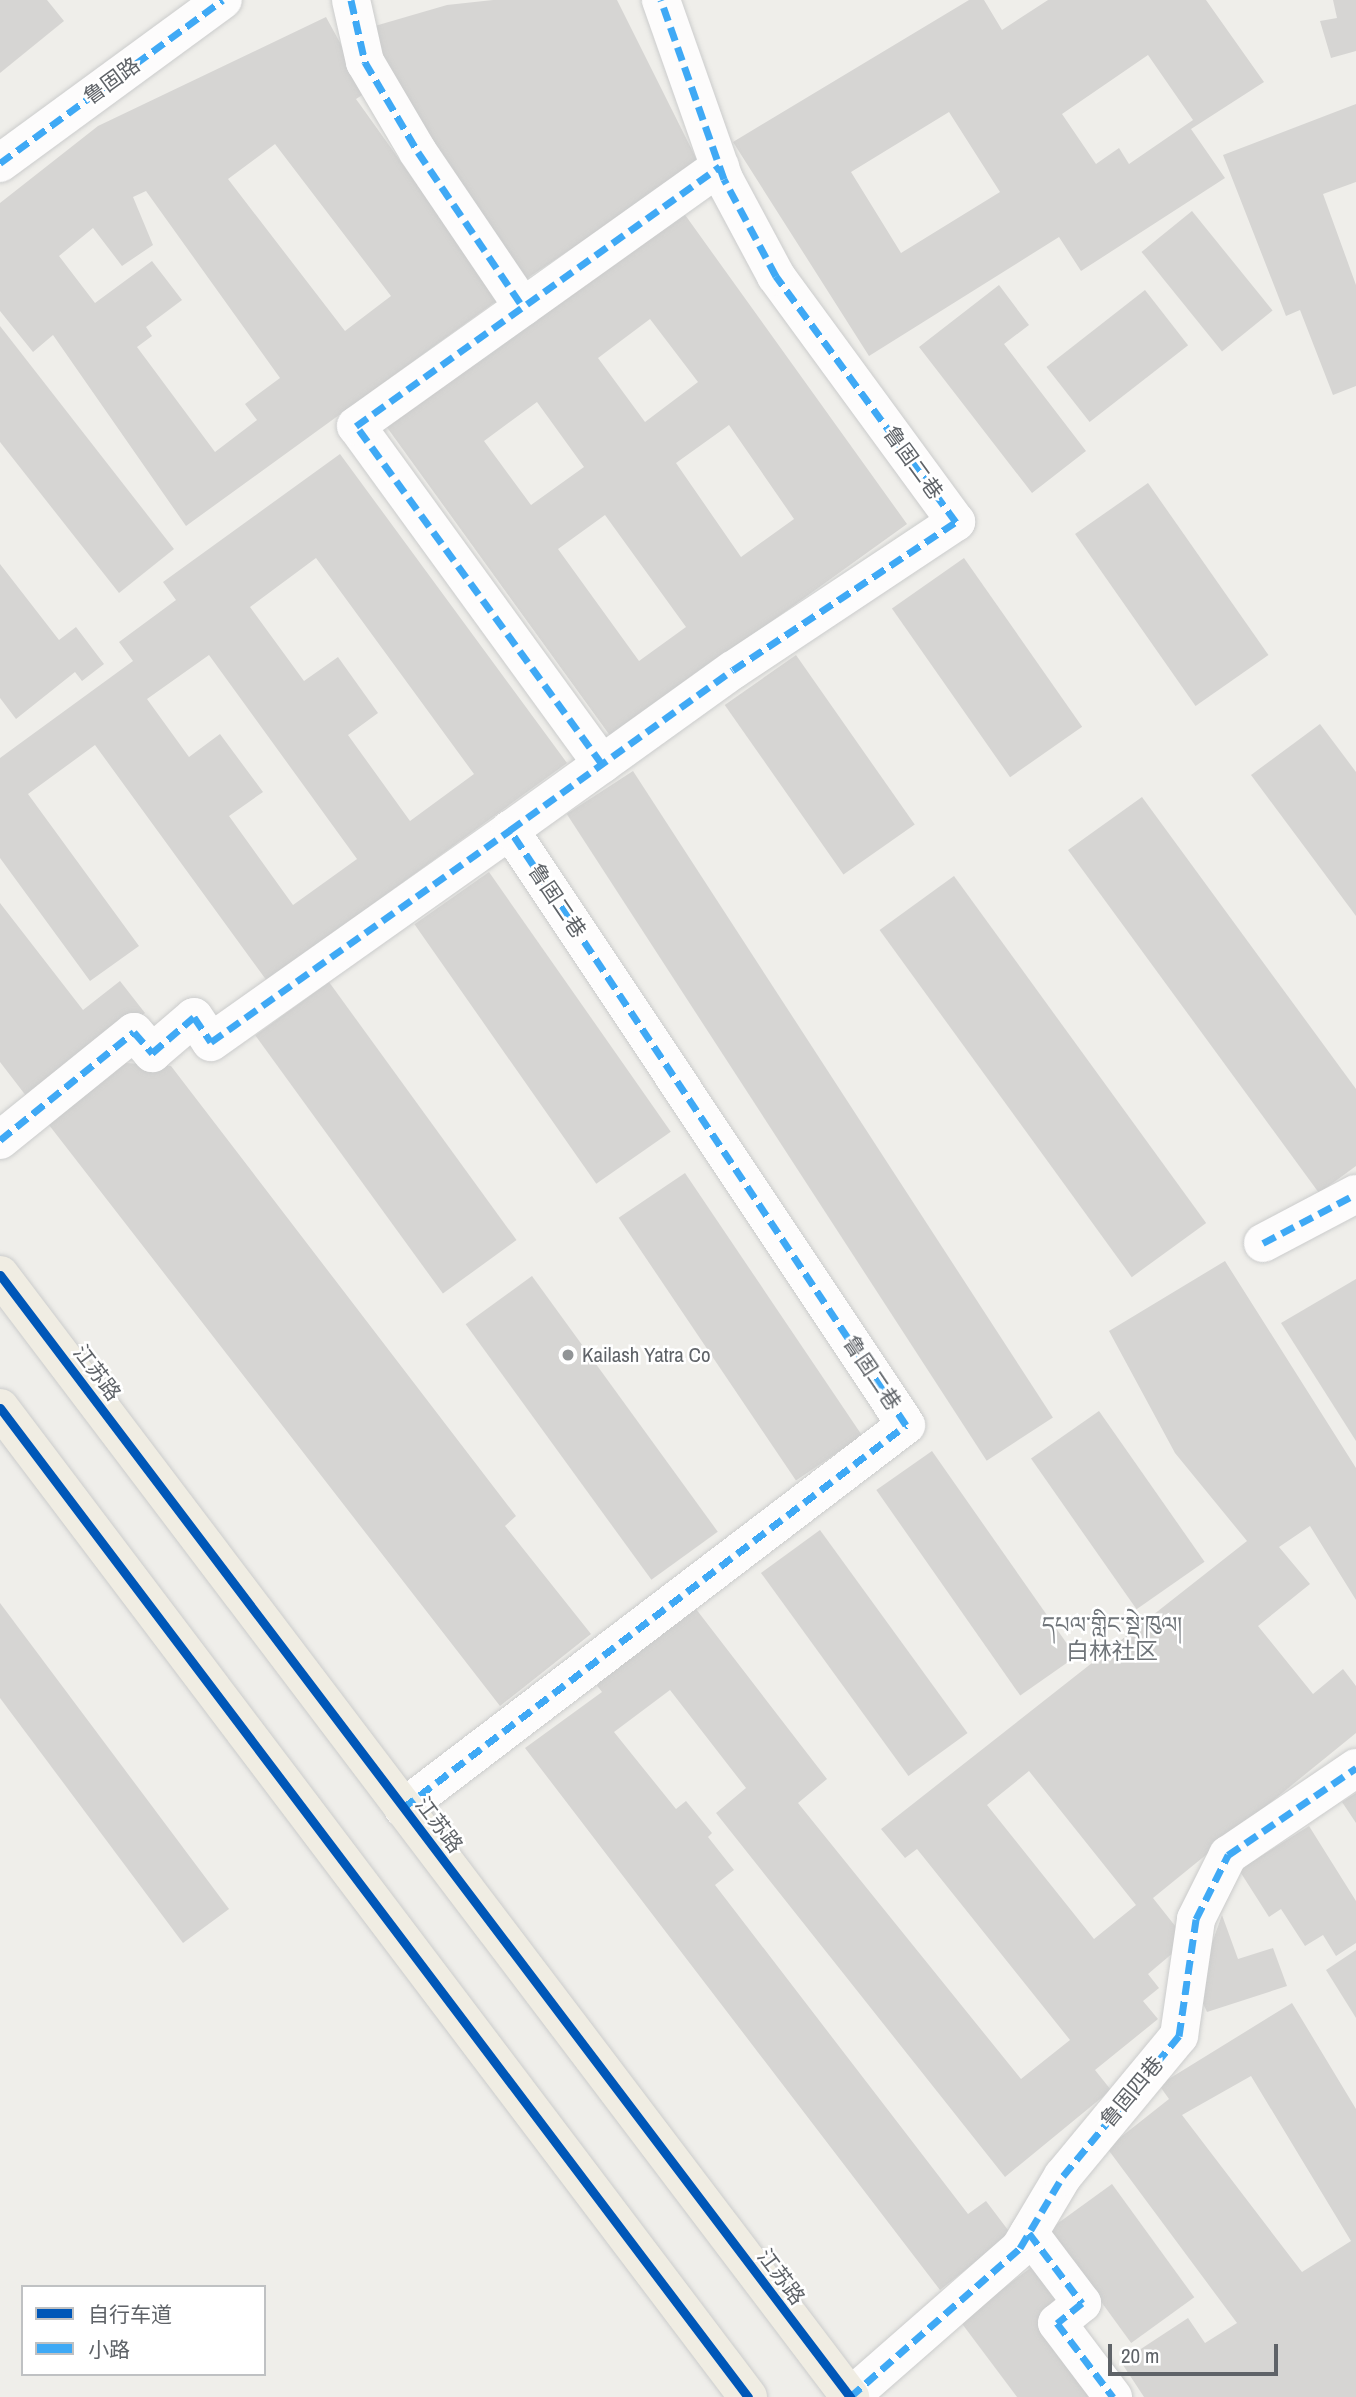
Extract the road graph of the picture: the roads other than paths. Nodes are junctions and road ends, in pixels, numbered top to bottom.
1 (223, 0) edge
2 (351, 0) edge
3 (661, 0) edge
4 (0, 163) edge
5 (720, 166) junction
6 (523, 307) junction
7 (593, 751) junction
8 (510, 830) junction
9 (0, 1140) edge
10 (1356, 1194) edge
11 (1263, 1243) dead end
12 (0, 1275) edge
13 (0, 1408) edge
14 (1356, 1768) edge
15 (403, 1808) junction
16 (1029, 2233) junction
17 (748, 2397) edge
18 (850, 2397) edge
19 (1113, 2397) edge

1 - 4 street, 鲁固路
2 - 6 street
3 - 5 street, 鲁固二巷
5 - 6 street
5 - 7 street, 鲁固二巷
6 - 7 street
7 - 8 street, 鲁固二巷
8 - 9 street, 鲁固二巷
8 - 15 street, 鲁固二巷
10 - 11 street
12 - 15 highway, 江苏路
13 - 17 highway
14 - 16 street, 鲁固四巷
15 - 18 highway, 江苏路
16 - 18 street, 鲁固四巷
16 - 19 street

